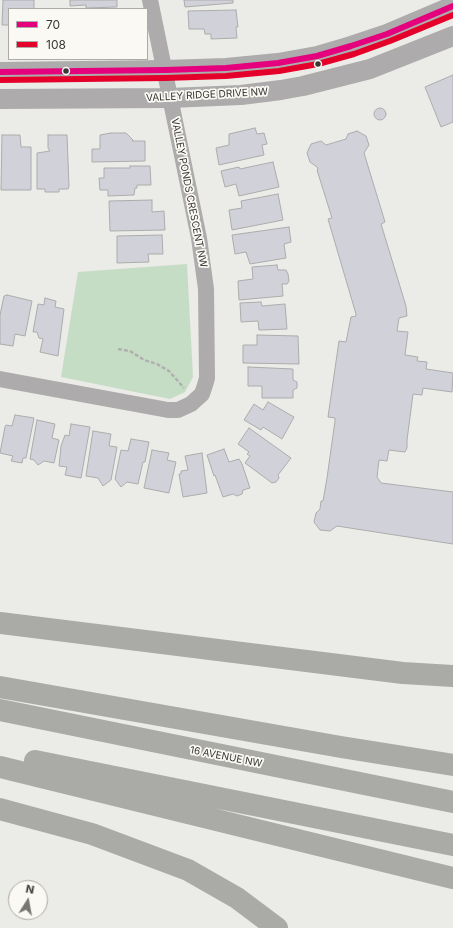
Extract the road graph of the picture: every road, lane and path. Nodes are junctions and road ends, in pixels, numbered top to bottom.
1 (150, 0) edge
2 (453, 6) edge
3 (453, 36) edge
4 (165, 70) junction
5 (0, 72) edge
6 (170, 98) junction
7 (0, 99) edge
8 (118, 349) dead end
9 (0, 379) edge
10 (185, 389) dead end
11 (0, 623) edge
12 (453, 676) edge
13 (0, 687) edge
14 (0, 710) edge
15 (0, 755) edge
16 (453, 765) edge
17 (0, 767) edge
18 (453, 802) edge
19 (0, 809) edge
20 (453, 845) edge
21 (453, 878) edge
22 (277, 928) edge

1 - 4 street, VALLEY PONDS CRESCENT NW
2 - 4 street
3 - 6 street, VALLEY RIDGE DRIVE NW
4 - 5 street
4 - 6 street, VALLEY PONDS CRESCENT NW
6 - 7 street, VALLEY RIDGE DRIVE NW
6 - 9 street, VALLEY PONDS CRESCENT NW
8 - 10 path
11 - 12 highway
13 - 16 highway
14 - 18 highway, 16 AVENUE NW
15 - 20 highway
17 - 21 highway
19 - 22 highway

